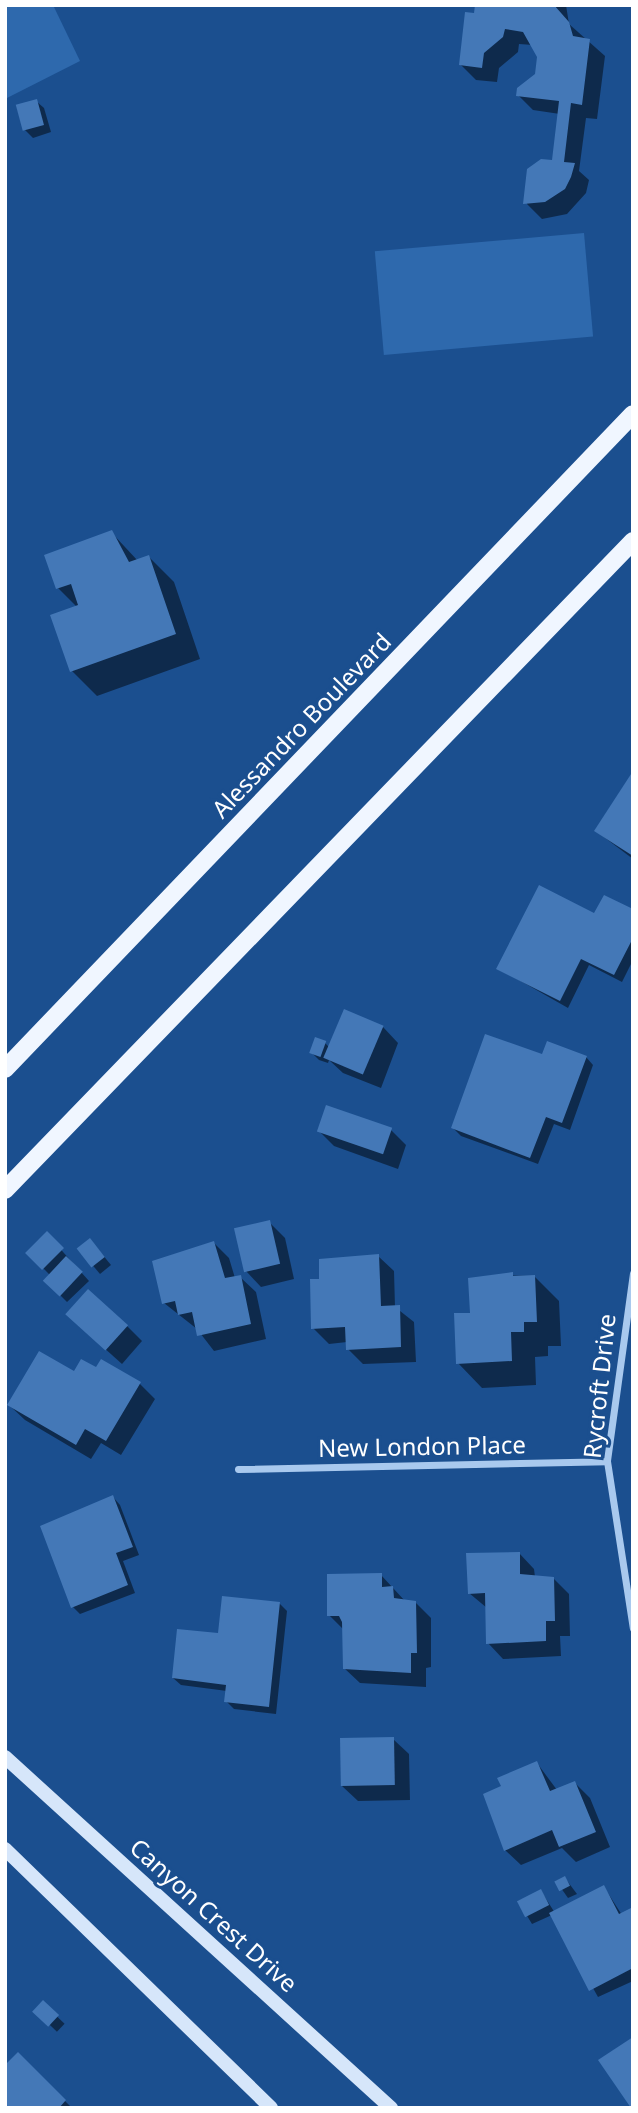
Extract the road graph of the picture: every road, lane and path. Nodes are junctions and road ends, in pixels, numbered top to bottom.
1 (633, 414) edge
2 (633, 541) edge
3 (5, 1069) edge
4 (5, 1190) edge
5 (633, 1273) edge
6 (607, 1461) junction
7 (238, 1469) dead end
8 (633, 1628) edge
9 (5, 1756) edge
10 (5, 1849) edge
11 (271, 2108) edge
12 (391, 2108) edge

1 - 3 main road, Alessandro Boulevard
2 - 4 main road
5 - 6 street, Rycroft Drive
6 - 7 street, New London Place
6 - 8 street, Rycroft Drive
9 - 12 main road, Canyon Crest Drive
10 - 11 main road

